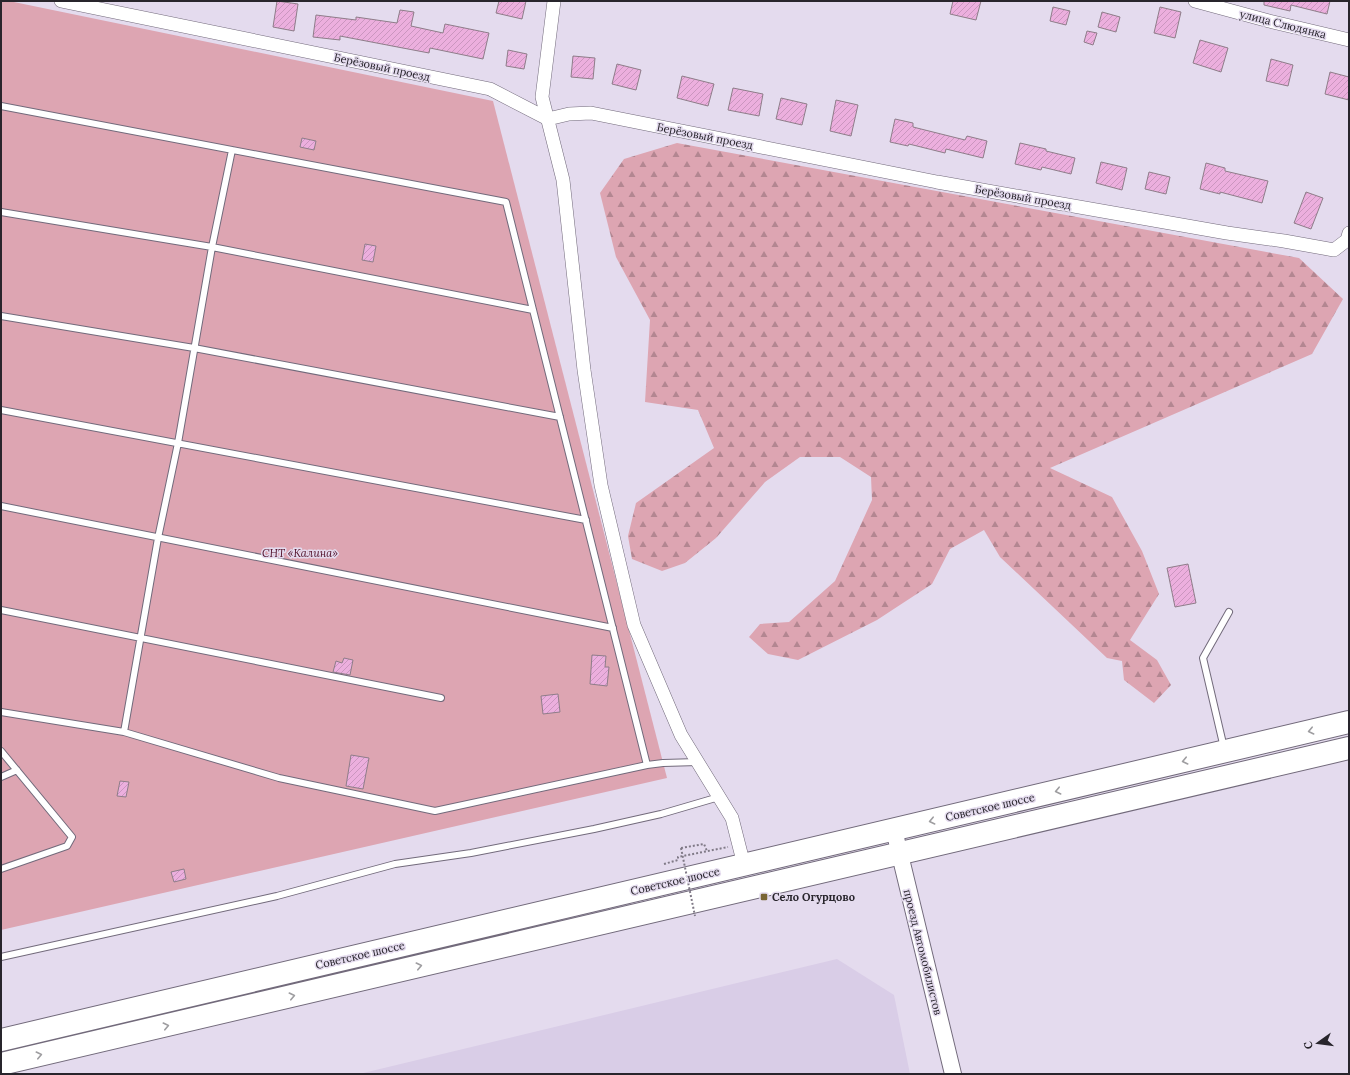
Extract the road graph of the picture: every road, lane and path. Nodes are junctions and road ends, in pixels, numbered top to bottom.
1 (61, 1) edge
2 (554, 1) edge
3 (1195, 1) edge
4 (1349, 40) edge
5 (1, 106) edge
6 (548, 119) junction
7 (232, 150) junction
8 (1, 212) edge
9 (1349, 233) edge
10 (212, 247) junction
11 (533, 310) junction
12 (1, 316) edge
13 (194, 348) junction
14 (1, 410) edge
15 (560, 417) junction
16 (178, 443) junction
17 (1, 506) edge
18 (586, 520) junction
19 (158, 538) junction
20 (1, 610) edge
21 (1229, 612) dead end
22 (613, 628) junction
23 (140, 638) junction
24 (441, 698) dead end
25 (1, 712) edge
26 (1349, 722) edge
27 (124, 732) junction
28 (1349, 748) edge
29 (1, 751) edge
30 (1225, 751) junction
31 (698, 762) junction
32 (647, 765) junction
33 (17, 770) junction
34 (1, 777) edge
35 (719, 796) junction
36 (894, 830) junction
37 (735, 831) junction
38 (707, 851) junction
39 (899, 853) junction
40 (664, 864) dead end
41 (744, 865) junction
42 (1, 869) edge
43 (695, 916) dead end
44 (1, 957) edge
45 (1, 1040) edge
46 (1, 1064) edge
47 (953, 1074) edge

1 - 6 street, Берёзовый проезд
2 - 6 street
3 - 4 street, улица Слюдянка
5 - 7 lane
6 - 9 street, Берёзовый проезд
6 - 31 street
7 - 10 lane
7 - 11 lane
8 - 10 lane
10 - 11 lane
10 - 13 lane
11 - 15 lane
12 - 13 lane
13 - 15 lane
13 - 16 lane
14 - 16 lane
15 - 18 lane
16 - 18 lane
16 - 19 lane
17 - 19 lane
18 - 22 lane
19 - 22 lane
19 - 23 lane
20 - 23 lane
21 - 30 lane
22 - 32 lane
23 - 24 lane
23 - 27 lane
25 - 27 lane
26 -> 30 highway, Советское шоссе
27 - 32 lane
28 - 39 highway
29 - 33 lane
30 -> 36 highway, Советское шоссе
31 - 32 lane
31 - 35 street
33 - 34 lane
33 - 42 lane
35 - 37 street
35 - 44 lane
36 - 39 street, проезд Автомобилистов
36 - 41 highway, Советское шоссе
37 - 38 path
37 - 41 street
38 - 40 path
38 - 43 path, bridge
46 -> 39 highway
39 - 47 street, проезд Автомобилистов
41 - 45 highway, Советское шоссе

